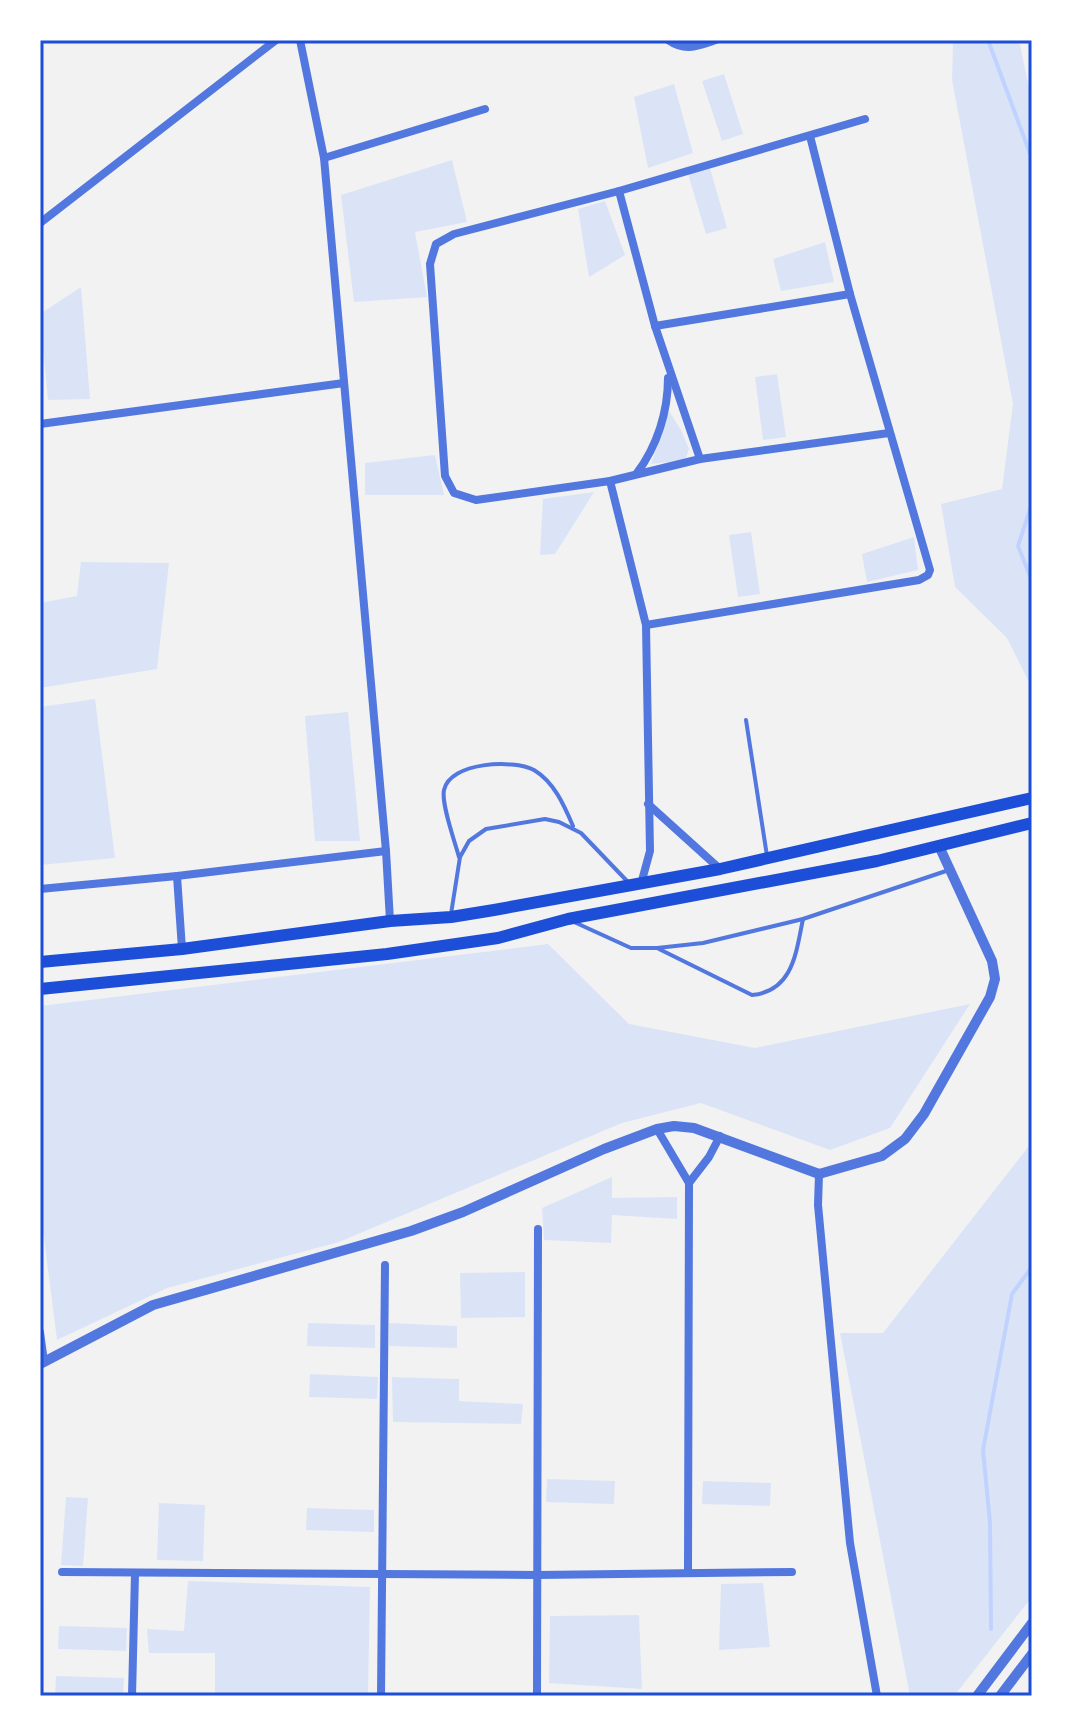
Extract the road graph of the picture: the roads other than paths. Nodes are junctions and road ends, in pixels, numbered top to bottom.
1 (276, 40) edge
2 (300, 40) edge
3 (668, 40) edge
4 (716, 40) edge
5 (485, 109) dead end
6 (865, 119) dead end
7 (810, 136) junction
8 (324, 158) junction
9 (619, 191) junction
10 (41, 220) edge
11 (850, 294) junction
12 (655, 326) junction
13 (668, 369) junction
14 (344, 383) junction
15 (40, 424) edge
16 (889, 433) junction
17 (700, 459) junction
18 (637, 473) junction
19 (610, 481) junction
20 (646, 625) junction
21 (746, 720) dead end
22 (1032, 798) edge
23 (648, 804) junction
24 (1032, 823) edge
25 (574, 828) junction
26 (939, 846) junction
27 (386, 851) junction
28 (460, 857) junction
29 (767, 859) junction
30 (720, 869) junction
31 (949, 870) junction
32 (177, 876) junction
33 (636, 885) junction
34 (40, 889) edge
35 (451, 917) junction
36 (568, 919) junction
37 (803, 919) junction
38 (390, 921) junction
39 (657, 948) junction
40 (182, 949) junction
41 (40, 962) edge
42 (40, 989) edge
43 (657, 1129) junction
44 (720, 1136) junction
45 (819, 1174) junction
46 (689, 1183) junction
47 (538, 1229) dead end
48 (385, 1265) dead end
49 (40, 1332) edge
50 (42, 1363) edge
51 (688, 1571) junction
52 (62, 1572) dead end
53 (792, 1572) dead end
54 (135, 1574) junction
55 (382, 1575) junction
56 (537, 1575) junction
57 (1032, 1623) edge
58 (1032, 1654) edge
59 (132, 1696) edge
60 (381, 1696) edge
61 (537, 1696) edge
62 (877, 1696) edge
63 (977, 1696) edge
64 (1000, 1696) edge

1 - 10 street
2 - 8 street
3 - 4 street
5 - 8 street
6 - 7 street
7 - 9 street
7 - 11 street
8 - 14 street
9 - 12 street
9 - 19 street
11 - 12 street
11 - 16 street
12 - 13 street
13 - 17 street
13 - 18 street
14 - 15 street
14 - 27 street
16 - 17 street
16 - 20 street
17 - 18 street
18 - 19 street
19 - 20 street
20 - 23 street
21 - 29 lane
22 - 29 highway
23 - 30 street
23 - 33 street
24 - 26 highway
25 - 28 lane
25 - 28 lane
25 - 33 lane
26 - 31 street
26 - 36 highway
27 - 32 street
27 - 38 street
28 - 35 lane
29 - 30 highway
30 - 33 highway
31 - 37 lane
31 - 45 street
32 - 34 street
32 - 40 street
33 - 35 highway
35 - 38 highway
36 - 39 lane
36 - 42 highway
37 - 39 lane
37 - 39 lane
38 - 40 highway
40 - 41 highway
43 - 44 street
43 - 46 street
43 - 50 street
44 - 45 street
44 - 46 street
45 - 62 street
46 - 51 street
47 - 56 street
48 - 55 street
49 - 50 street
51 - 53 street
51 - 56 street
52 - 54 street
54 - 55 street
54 - 59 street
55 - 56 street
55 - 60 street
56 - 61 street
57 - 63 street
58 - 64 street

